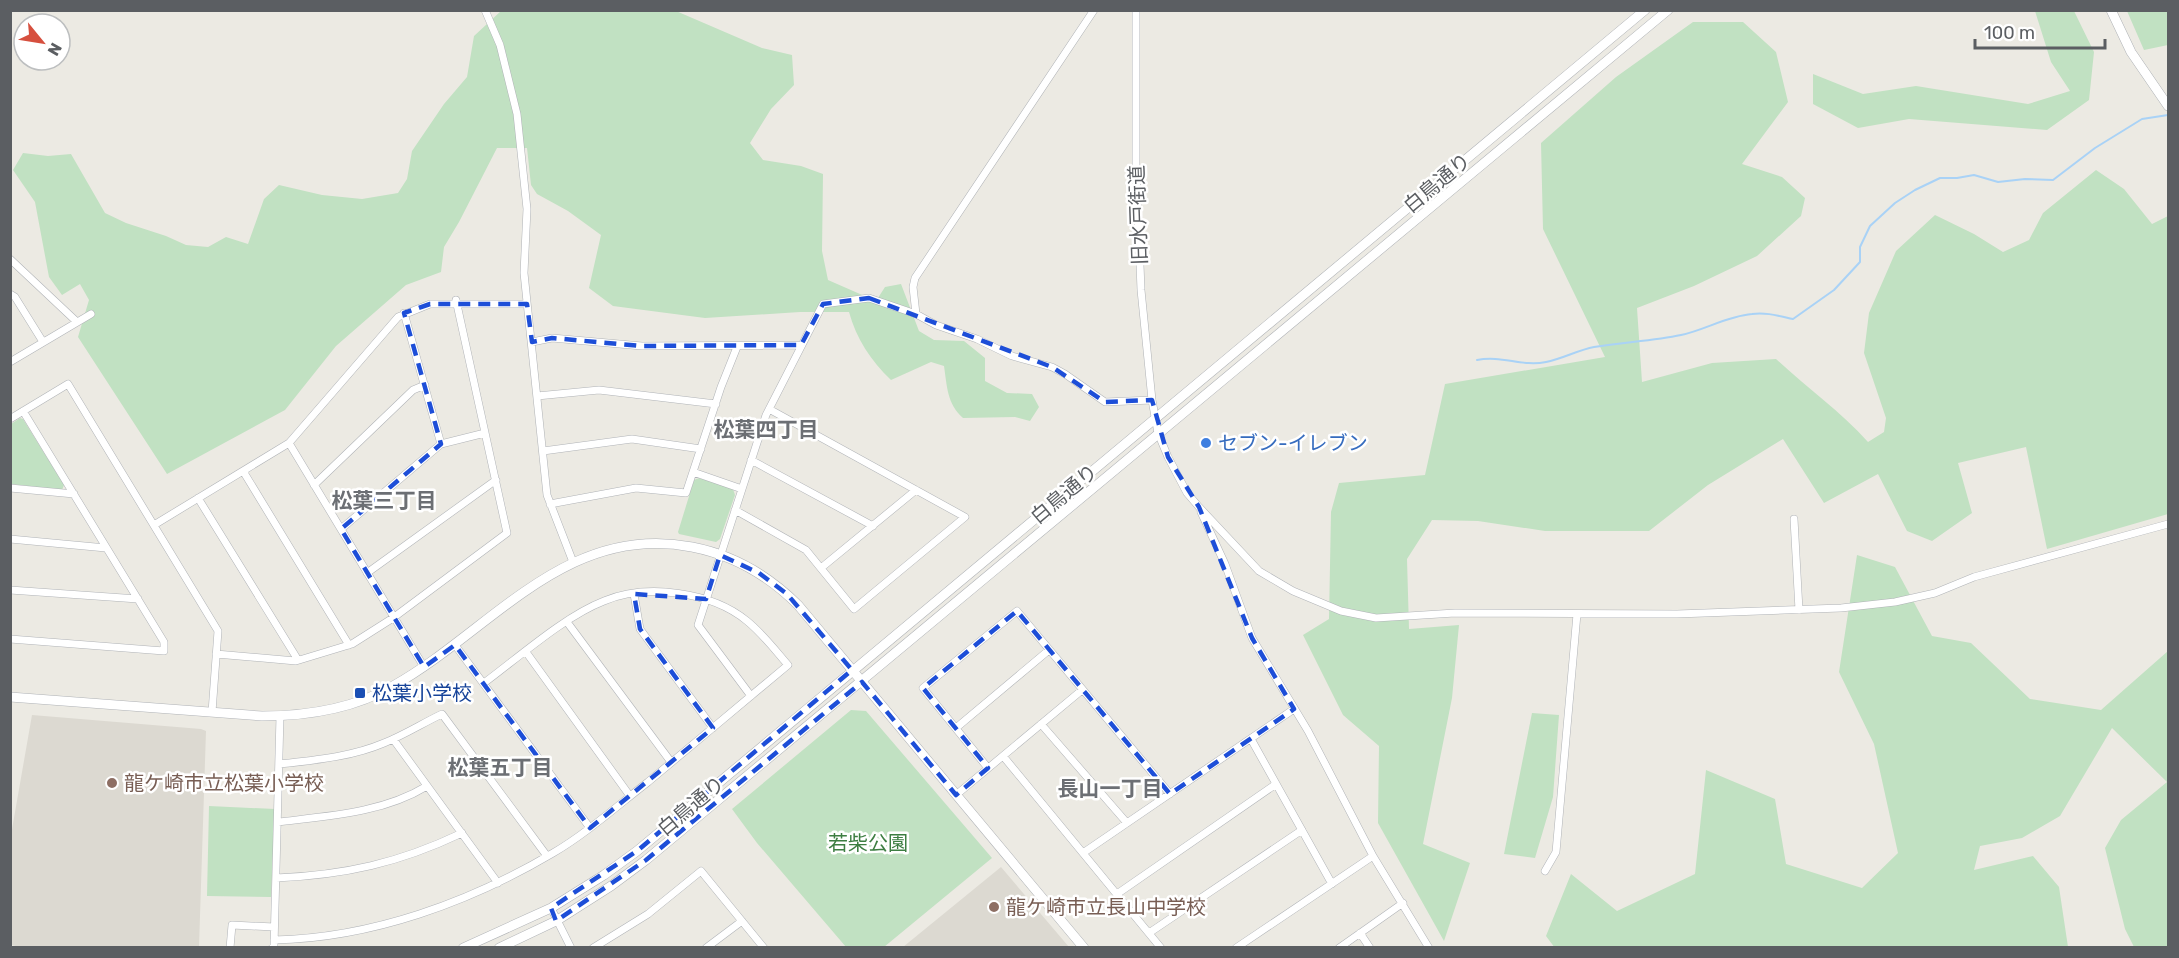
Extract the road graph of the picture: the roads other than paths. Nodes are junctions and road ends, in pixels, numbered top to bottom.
1 (485, 10) edge
2 (1094, 10) edge
3 (1136, 10) edge
4 (1645, 10) edge
5 (1668, 10) edge
6 (2111, 10) edge
7 (2169, 106) edge
8 (10, 259) edge
9 (10, 294) edge
10 (456, 302) junction
11 (528, 304) junction
12 (404, 313) junction
13 (916, 314) junction
14 (91, 315) dead end
15 (77, 322) junction
16 (43, 342) junction
17 (531, 342) junction
18 (801, 345) junction
19 (737, 347) junction
20 (10, 362) edge
21 (424, 386) junction
22 (537, 396) junction
23 (1152, 400) junction
24 (716, 404) junction
25 (769, 410) junction
26 (23, 411) junction
27 (1156, 418) junction
28 (10, 419) edge
29 (485, 433) junction
30 (1158, 433) junction
31 (289, 443) junction
32 (441, 444) junction
33 (701, 449) junction
34 (543, 451) junction
35 (751, 460) junction
36 (243, 471) junction
37 (693, 472) junction
38 (495, 480) junction
39 (314, 485) junction
40 (10, 488) edge
41 (742, 489) junction
42 (916, 490) junction
43 (74, 494) junction
44 (198, 498) junction
45 (550, 504) junction
46 (1199, 507) junction
47 (735, 510) junction
48 (1794, 519) dead end
49 (2169, 524) edge
50 (154, 525) junction
51 (873, 526) junction
52 (340, 529) junction
53 (10, 539) edge
54 (106, 548) junction
55 (720, 555) junction
56 (573, 562) junction
57 (821, 568) junction
58 (367, 573) junction
59 (10, 590) edge
60 (634, 594) junction
61 (138, 599) junction
62 (706, 599) junction
63 (1799, 610) junction
64 (1577, 614) junction
65 (393, 618) junction
66 (567, 622) junction
67 (10, 639) edge
68 (349, 645) junction
69 (455, 645) junction
70 (1049, 650) junction
71 (526, 652) junction
72 (216, 654) junction
73 (298, 660) junction
74 (424, 667) junction
75 (852, 670) junction
76 (862, 682) junction
77 (484, 683) junction
78 (1082, 690) junction
79 (751, 696) junction
80 (10, 697) edge
81 (1294, 710) junction
82 (212, 712) junction
83 (280, 716) junction
84 (1041, 724) junction
85 (713, 728) junction
86 (956, 728) junction
87 (393, 738) junction
88 (1251, 739) junction
89 (1003, 756) junction
90 (672, 762) junction
91 (279, 764) junction
92 (988, 768) junction
93 (1276, 784) junction
94 (428, 786) junction
95 (1170, 794) junction
96 (956, 795) junction
97 (630, 796) junction
98 (278, 822) junction
99 (1127, 823) junction
100 (590, 828) junction
101 (1302, 830) junction
102 (462, 833) junction
103 (1083, 853) junction
104 (547, 856) junction
105 (1373, 856) junction
106 (1545, 871) dead end
107 (276, 878) junction
108 (498, 883) junction
109 (1332, 884) junction
110 (1117, 894) junction
111 (1403, 903) junction
112 (551, 908) junction
113 (556, 921) junction
114 (742, 921) junction
115 (274, 927) junction
116 (1149, 933) junction
117 (1360, 933) junction
118 (273, 944) edge
119 (230, 948) edge
120 (463, 948) edge
121 (500, 948) edge
122 (571, 948) edge
123 (593, 948) edge
124 (706, 948) edge
125 (764, 948) edge
126 (1084, 948) edge
127 (1161, 948) edge
128 (1236, 948) edge
129 (1339, 948) edge
130 (1370, 948) edge
131 (1429, 948) edge

1 - 11 street
2 - 13 street
3 - 23 street, 旧水戸街道
4 - 27 main road, 白鳥通り
5 - 30 main road, 白鳥通り
6 - 7 main road
8 - 15 street
9 - 16 street
10 - 11 street
10 - 12 street
10 - 29 street
11 - 17 street
12 - 21 street
12 - 31 street
13 - 18 street
13 - 23 street
14 - 15 street
15 - 16 street
16 - 20 street
17 - 19 street
17 - 22 street
18 - 19 street
18 - 25 street
19 - 24 street
21 - 32 street
21 - 39 street
22 - 24 street
22 - 34 street
23 - 27 street, 旧水戸街道
24 - 33 street
25 - 35 street
25 - 42 street
26 - 28 street
26 - 43 street
26 - 50 street
27 - 30 street, 旧水戸街道
27 - 75 main road, 白鳥通り
29 - 32 street
29 - 38 street
30 - 46 street, 旧水戸街道
30 - 76 main road, 白鳥通り
31 - 36 street
31 - 39 street
32 - 52 street
33 - 34 street
33 - 37 street
34 - 45 street
35 - 41 street
35 - 51 street
36 - 44 street
36 - 68 street
37 - 41 street
37 - 45 street
38 - 58 street
38 - 65 street
39 - 52 street
40 - 43 street
41 - 47 street
42 - 51 street
42 - 57 street
43 - 54 street
44 - 50 street
44 - 73 street
45 - 56 street
46 - 64 street
46 - 81 street
47 - 55 street
47 - 57 street
48 - 63 street
49 - 63 street
50 - 72 street
51 - 57 street
52 - 58 street
53 - 54 street
54 - 61 street
55 - 56 main road
55 - 62 street
55 - 75 main road
56 - 69 main road
58 - 65 street
59 - 61 street
60 - 62 street
60 - 66 street
60 - 85 street
61 - 67 street
62 - 79 street
62 - 79 street
63 - 64 street
64 - 106 street
65 - 68 street
65 - 74 street
66 - 71 street
66 - 90 street
68 - 73 street
69 - 74 main road
69 - 77 street
70 - 78 street
70 - 86 street
70 - 86 street
71 - 77 street
71 - 97 street
72 - 73 street
72 - 82 street
74 - 83 main road
75 - 76 main road
75 - 112 main road, 白鳥通り
76 - 96 main road
76 - 113 main road, 白鳥通り
77 - 100 street
78 - 84 street
78 - 95 street
79 - 85 street
80 - 82 main road
81 - 88 street
81 - 105 street
82 - 83 main road
83 - 91 street
84 - 89 street
84 - 99 street
85 - 90 street
86 - 92 street
87 - 91 street
87 - 94 street
87 - 104 street
88 - 93 street
88 - 95 street
89 - 92 street
89 - 103 street
90 - 97 street
91 - 98 street
92 - 96 street
93 - 101 street
93 - 110 street
94 - 98 street
94 - 102 street
95 - 99 street
96 - 126 main road
97 - 100 street
98 - 107 street
99 - 103 street
100 - 104 street
101 - 109 street
101 - 116 street
102 - 107 street
102 - 108 street
103 - 110 street
104 - 108 street
105 - 109 street
105 - 111 street
107 - 115 street
108 - 118 street
109 - 128 street
110 - 116 street
111 - 117 street
111 - 131 street
112 - 113 street
112 - 120 main road, 白鳥通り
113 - 121 main road, 白鳥通り
113 - 122 street
114 - 123 street
114 - 124 street
114 - 125 street
115 - 118 street
115 - 119 street
116 - 127 street
117 - 129 street
117 - 130 street

